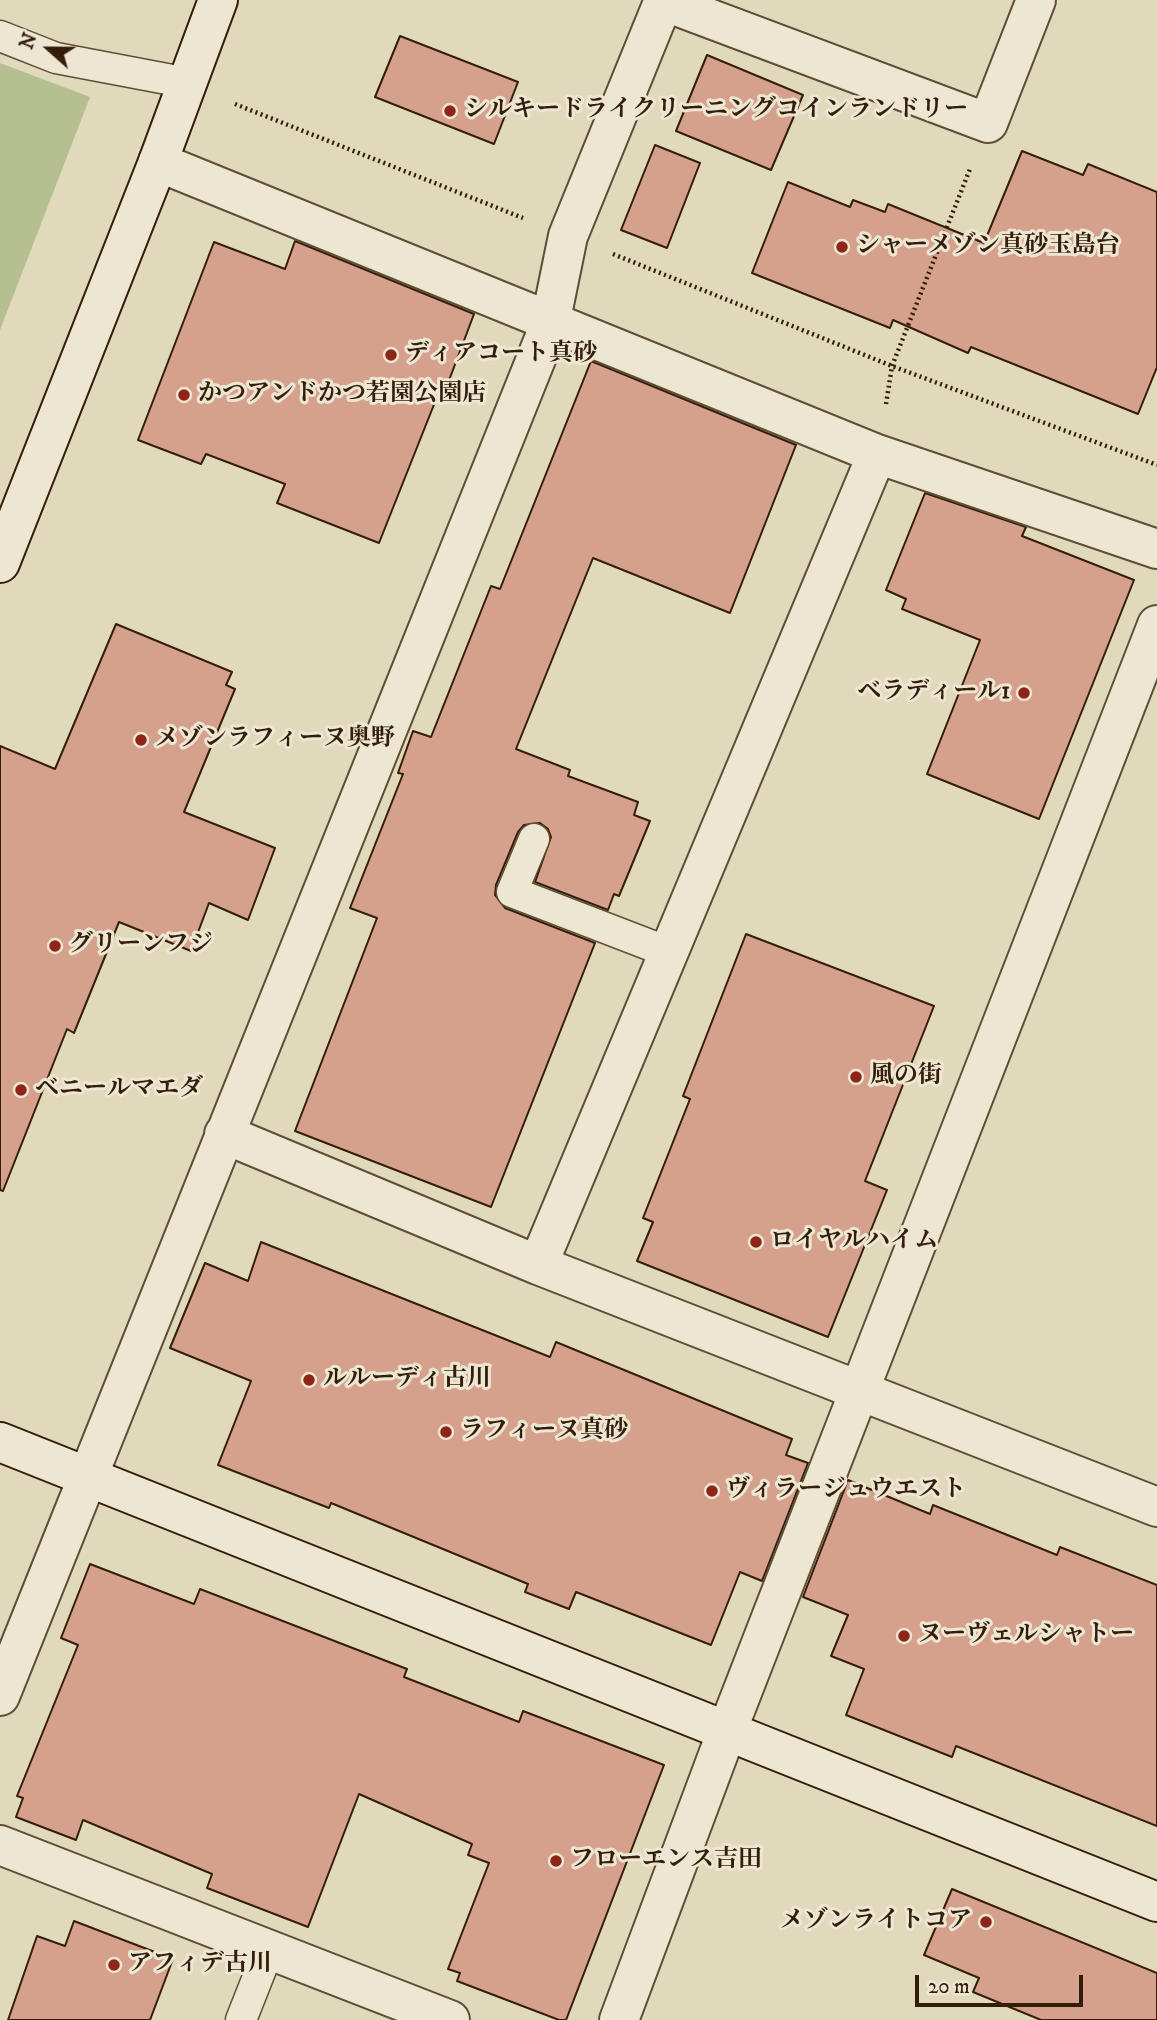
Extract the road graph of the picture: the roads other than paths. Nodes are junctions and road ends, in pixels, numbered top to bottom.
1 (218, 0) edge
2 (1036, 0) edge
3 (663, 1) edge
4 (0, 36) edge
5 (188, 83) junction
6 (158, 162) junction
7 (550, 324) junction
8 (877, 454) junction
9 (1157, 549) edge
10 (0, 563) edge
11 (1157, 625) edge
12 (534, 839) dead end
13 (668, 952) junction
14 (224, 1135) junction
15 (538, 1265) junction
16 (861, 1391) junction
17 (0, 1442) edge
18 (89, 1475) junction
19 (1157, 1507) edge
20 (0, 1696) edge
21 (727, 1731) junction
22 (0, 1845) edge
23 (1157, 1902) edge
24 (269, 1949) junction
25 (241, 2020) edge
26 (450, 2020) edge
27 (619, 2020) edge

1 - 5 street
2 - 3 street
3 - 7 street
4 - 5 lane
5 - 6 street
6 - 7 street
6 - 10 street
7 - 8 street
7 - 14 street
8 - 9 street
8 - 13 street
11 - 16 street
12 - 13 lane
13 - 15 street
14 - 15 street
14 - 18 street
15 - 16 street
16 - 19 street
16 - 21 street
17 - 18 street
18 - 20 street
18 - 21 street
21 - 23 street
21 - 27 street
22 - 24 street
24 - 25 lane
24 - 26 street

